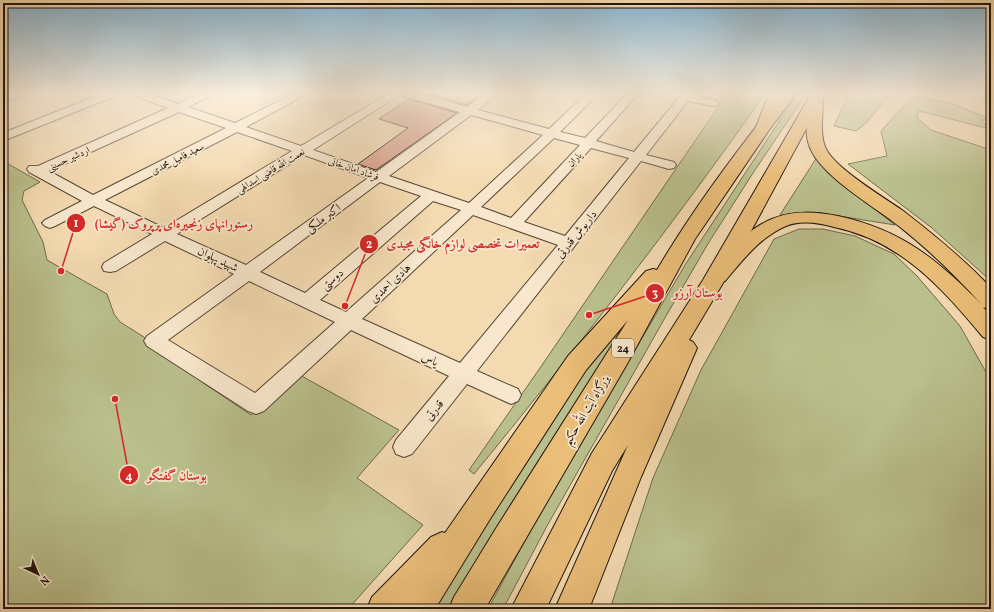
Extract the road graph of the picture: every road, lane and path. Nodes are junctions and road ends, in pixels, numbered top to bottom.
1 (39, 123) edge
2 (145, 123) edge
3 (221, 123) edge
4 (247, 123) edge
5 (349, 123) edge
6 (453, 123) edge
7 (511, 123) edge
8 (564, 123) edge
9 (607, 123) edge
10 (662, 123) edge
11 (765, 123) edge
12 (766, 123) edge
13 (802, 123) edge
14 (816, 123) edge
15 (763, 127) junction
16 (237, 128) junction
17 (552, 134) junction
18 (3, 137) edge
19 (588, 143) junction
20 (302, 151) junction
21 (638, 157) junction
22 (669, 165) dead end
23 (36, 170) joint
24 (379, 177) junction
25 (431, 195) junction
26 (88, 197) junction
27 (471, 209) junction
28 (50, 223) dead end
29 (514, 224) junction
30 (165, 234) junction
31 (685, 239) junction
32 (569, 243) junction
33 (110, 267) dead end
34 (248, 273) junction
35 (712, 283) junction
36 (307, 301) junction
37 (991, 302) edge
38 (349, 321) junction
39 (991, 331) edge
40 (464, 374) junction
41 (511, 396) dead end
42 (256, 405) joint
43 (404, 447) dead end
44 (479, 509) junction
45 (384, 609) edge
46 (415, 609) edge
47 (466, 609) edge
48 (528, 609) edge
49 (572, 609) edge

1 - 18 street
2 - 23 street, اردشیر حسینی
3 - 16 street, فرشاد امان خانی
4 - 16 street, سعید فامیل محمدی
5 - 20 street, نعمت الله قاضی اسدالهی
6 - 24 street, اکبر ملکی
7 - 17 street
8 - 17 street, هادی احمدی
9 - 19 street, یاران
10 - 21 street, داریوش قدرتی
11 - 15 main road
12 - 15 main road, بزرگراه آیت الله حکیم / 24
13 - 35 main road
14 - 37 main road
15 - 31 main road, بزرگراه آیت الله حکیم / 24
16 - 20 street, فرشاد امان خانی
16 - 26 street, سعید فامیل محمدی
17 - 19 street
17 - 27 street, هادی احمدی
19 - 21 street
19 - 29 street, یاران
20 - 24 street, فرشاد امان خانی
20 - 30 street, نعمت الله قاضی اسدالهی
21 - 22 street
21 - 32 street, داریوش قدرتی
23 - 26 street, شهید پهلوان
24 - 25 street, فرشاد امان خانی
24 - 34 street, اکبر ملکی
25 - 27 street, فرشاد امان خانی
25 - 36 street, دوستی
26 - 28 street, سعید فامیل محمدی
26 - 30 street, شهید پهلوان
27 - 29 street, فرشاد امان خانی
27 - 38 street, هادی احمدی
29 - 32 street, فرشاد امان خانی
30 - 33 street, نعمت الله قاضی اسدالهی
30 - 34 street, شهید پهلوان
31 - 44 main road
31 - 47 main road, بزرگراه آیت الله حکیم / 24
32 - 40 street, داریوش قدرتی
34 - 36 street, شهید پهلوان
34 - 42 street, اکبر ملکی
35 - 39 main road
35 - 48 main road
35 - 49 main road
36 - 38 street, شهید پهلوان
38 - 40 street, یاس
38 - 42 street, هادی احمدی
40 - 41 street, یاس
40 - 43 street, قدرتی
44 - 45 main road
44 - 46 main road

